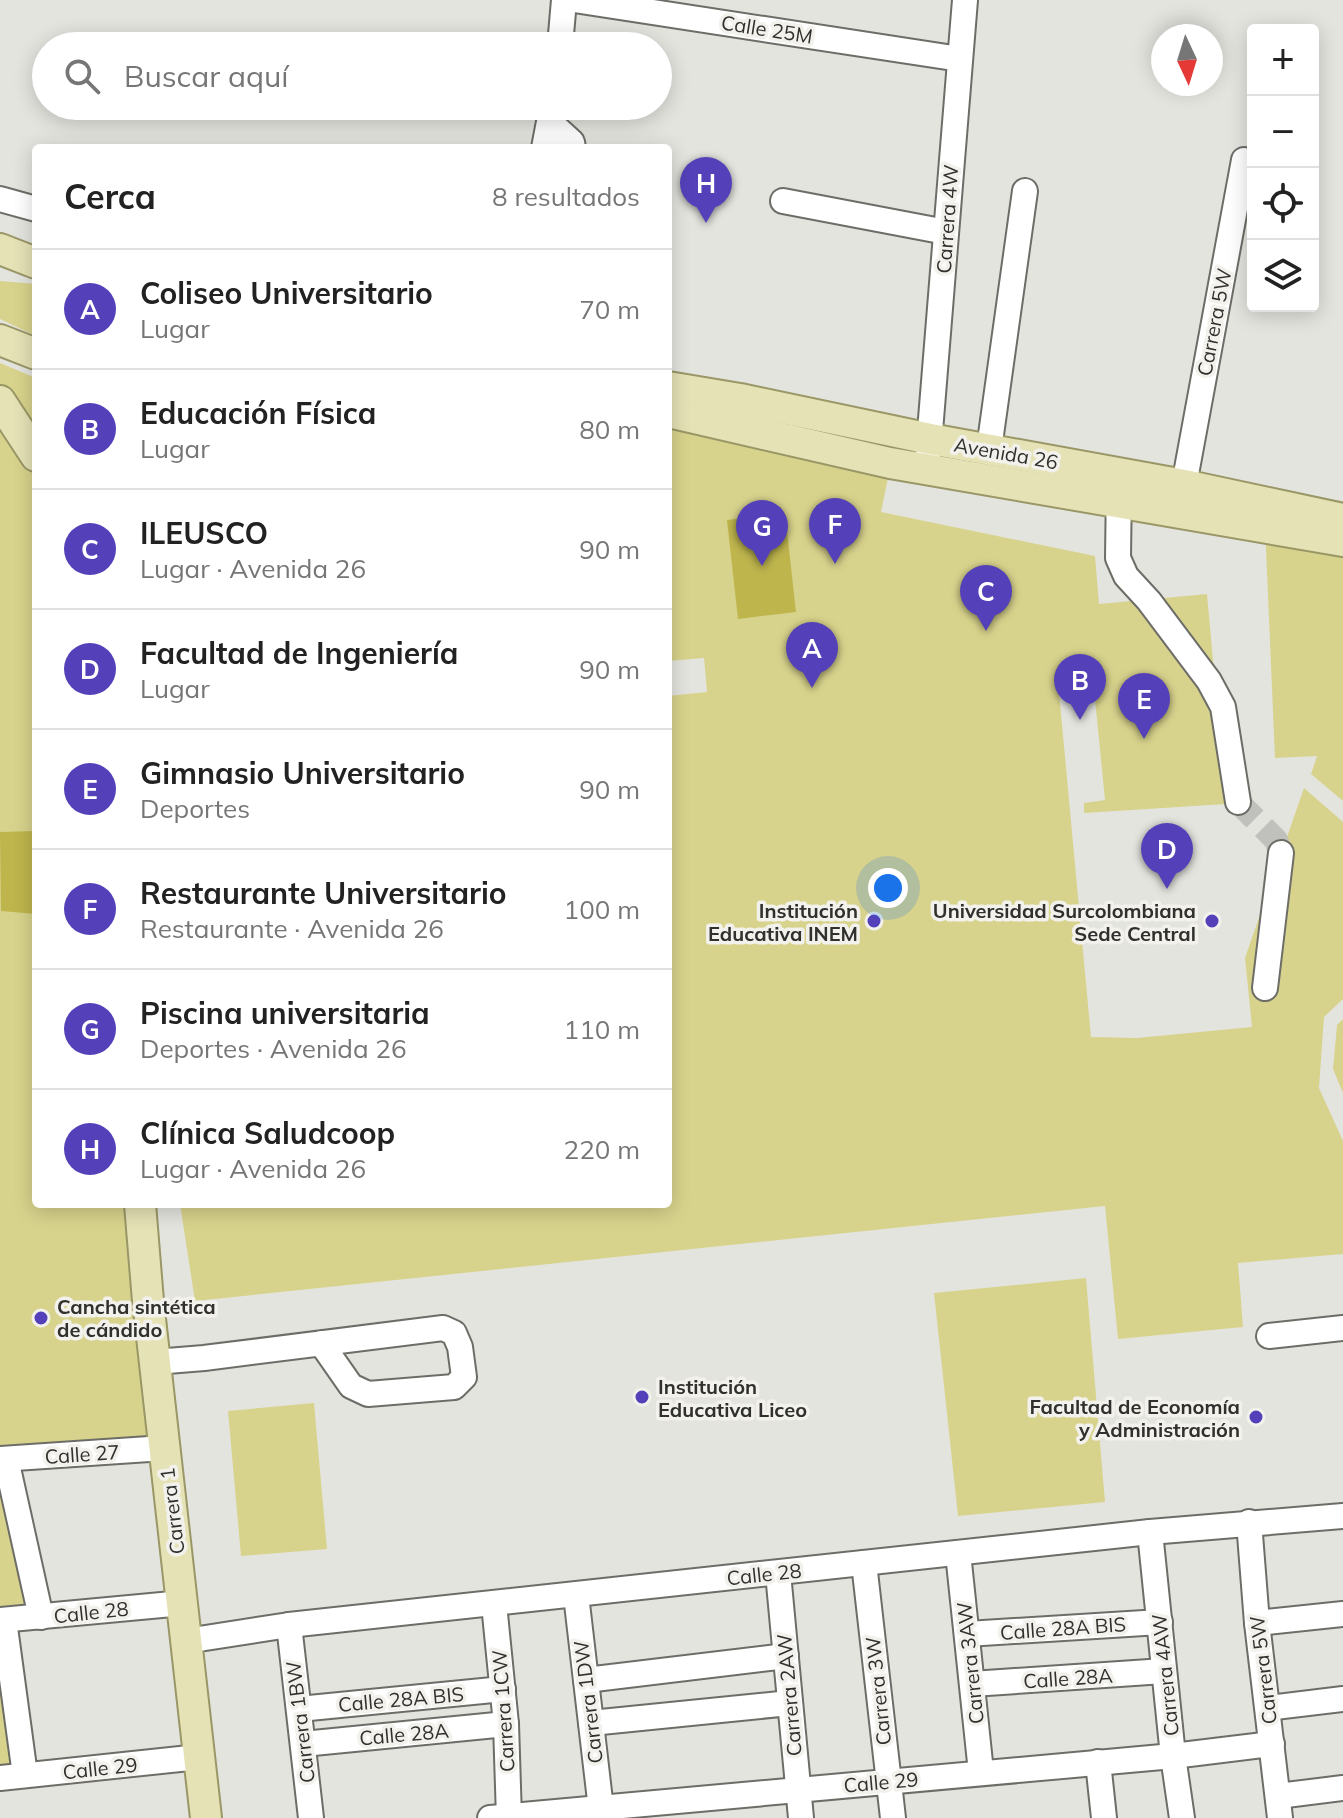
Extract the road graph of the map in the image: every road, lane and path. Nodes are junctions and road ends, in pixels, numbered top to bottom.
1 (564, 0) edge
2 (574, 0) edge
3 (965, 0) edge
4 (561, 32) edge
5 (960, 59) junction
6 (550, 120) edge
7 (556, 120) edge
8 (545, 144) edge
9 (572, 144) edge
10 (1244, 160) dead end
11 (1025, 191) dead end
12 (0, 199) edge
13 (783, 201) dead end
14 (32, 208) edge
15 (946, 232) junction
16 (0, 249) edge
17 (32, 261) edge
18 (0, 269) edge
19 (32, 271) edge
20 (0, 340) edge
21 (32, 352) edge
22 (672, 388) edge
23 (0, 401) edge
24 (672, 413) edge
25 (930, 439) junction
26 (989, 449) junction
27 (32, 450) edge
28 (927, 469) junction
29 (1184, 485) junction
30 (1119, 487) junction
31 (1343, 519) edge
32 (1343, 541) edge
33 (1238, 802) tunnel mouth
34 (1281, 853) tunnel mouth
35 (1265, 988) dead end
36 (140, 1208) edge
37 (1343, 1328) edge
38 (1269, 1336) dead end
39 (321, 1343) junction
40 (155, 1362) junction
41 (164, 1448) junction
42 (3, 1459) edge
43 (1343, 1516) edge
44 (1249, 1522) junction
45 (1150, 1532) junction
46 (958, 1553) junction
47 (864, 1563) junction
48 (778, 1573) junction
49 (576, 1595) junction
50 (183, 1603) junction
51 (494, 1604) junction
52 (1343, 1614) edge
53 (41, 1617) junction
54 (2, 1620) edge
55 (1160, 1622) junction
56 (1257, 1623) junction
57 (289, 1625) junction
58 (967, 1634) junction
59 (186, 1641) junction
60 (786, 1656) junction
61 (1164, 1671) junction
62 (586, 1680) junction
63 (972, 1684) junction
64 (503, 1689) junction
65 (1343, 1699) edge
66 (790, 1703) junction
67 (1268, 1708) junction
68 (299, 1709) junction
69 (591, 1723) junction
70 (506, 1724) junction
71 (303, 1744) junction
72 (1272, 1744) junction
73 (1173, 1756) junction
74 (199, 1757) junction
75 (1098, 1762) junction
76 (981, 1772) junction
77 (25, 1775) junction
78 (0, 1778) edge
79 (888, 1781) junction
80 (1343, 1788) edge
81 (798, 1790) junction
82 (1279, 1807) edge
83 (718, 1808) edge
84 (601, 1809) junction
85 (503, 1817) edge
86 (206, 1818) edge
87 (311, 1818) edge
88 (801, 1818) edge
89 (893, 1818) edge
90 (1104, 1818) edge
91 (1182, 1818) edge

1 - 4 street
2 - 5 street, Calle 25M
3 - 5 street, Carrera 4W
5 - 15 street, Carrera 4W
6 - 8 street
7 - 9 street
10 - 29 street, Carrera 5W
11 - 26 street
12 - 14 street
13 - 15 street
15 - 25 street, Carrera 4W
16 - 17 main road
18 - 19 main road
20 - 21 main road
22 - 25 main road, Avenida 26
23 - 27 main road
24 - 28 main road, Avenida 26
25 - 26 main road, Avenida 26
25 - 28 street, Carrera 4W
26 - 30 main road, Avenida 26
28 - 30 main road, Avenida 26
29 - 30 main road, Avenida 26
29 - 31 main road, Avenida 26
30 - 32 main road, Avenida 26
30 - 33 street
34 - 35 street
36 - 40 main road, Carrera 1
37 - 38 street
39 - 39 street
39 - 40 street
40 - 41 main road, Carrera 1
41 - 42 street, Calle 27
41 - 50 main road, Carrera 1
42 - 53 street
43 - 44 street, Calle 28
44 - 45 street, Calle 28
44 - 56 street, Carrera 5W
45 - 46 street, Calle 28
45 - 55 street, Carrera 4AW
46 - 47 street, Calle 28
46 - 58 street, Carrera 3AW
47 - 48 street, Calle 28
47 - 79 street, Carrera 3W
48 - 49 street, Calle 28
48 - 60 street, Carrera 2AW
49 - 51 street, Calle 28
49 - 62 street, Carrera 1DW
50 - 53 street, Calle 28
50 - 59 main road, Carrera 1
51 - 57 street, Calle 28
51 - 64 street, Carrera 1CW
52 - 56 street
53 - 54 street, Calle 28
54 - 77 street
55 - 58 street, Calle 28A BIS
55 - 61 street, Carrera 4AW
56 - 67 street, Carrera 5W
57 - 59 street, Calle 28
57 - 68 street, Carrera 1BW
58 - 63 street, Carrera 3AW
59 - 74 main road, Carrera 1
60 - 62 street
60 - 66 street, Carrera 2AW
61 - 63 street, Calle 28A
61 - 73 street, Carrera 4AW
62 - 69 street, Carrera 1DW
63 - 76 street, Carrera 3AW
64 - 68 street, Calle 28A BIS
64 - 70 street, Carrera 1CW
65 - 67 street
66 - 69 street
66 - 81 street, Carrera 2AW
67 - 72 street, Carrera 5W
68 - 71 street, Carrera 1BW
69 - 84 street, Carrera 1DW
70 - 71 street, Calle 28A
70 - 85 street, Carrera 1CW
71 - 87 street, Carrera 1BW
72 - 73 street, Calle 29
72 - 82 street, Carrera 5W
73 - 75 street, Calle 29
73 - 91 street, Carrera 4AW
74 - 77 street, Calle 29
74 - 86 main road, Carrera 1
75 - 76 street, Calle 29
75 - 90 street
76 - 79 street, Calle 29
77 - 78 street, Calle 29
79 - 81 street, Calle 29
79 - 89 street, Carrera 3W
80 - 82 street
81 - 83 street, Calle 29
81 - 88 street, Carrera 2AW
83 - 84 street, Calle 29
84 - 85 street, Calle 29

